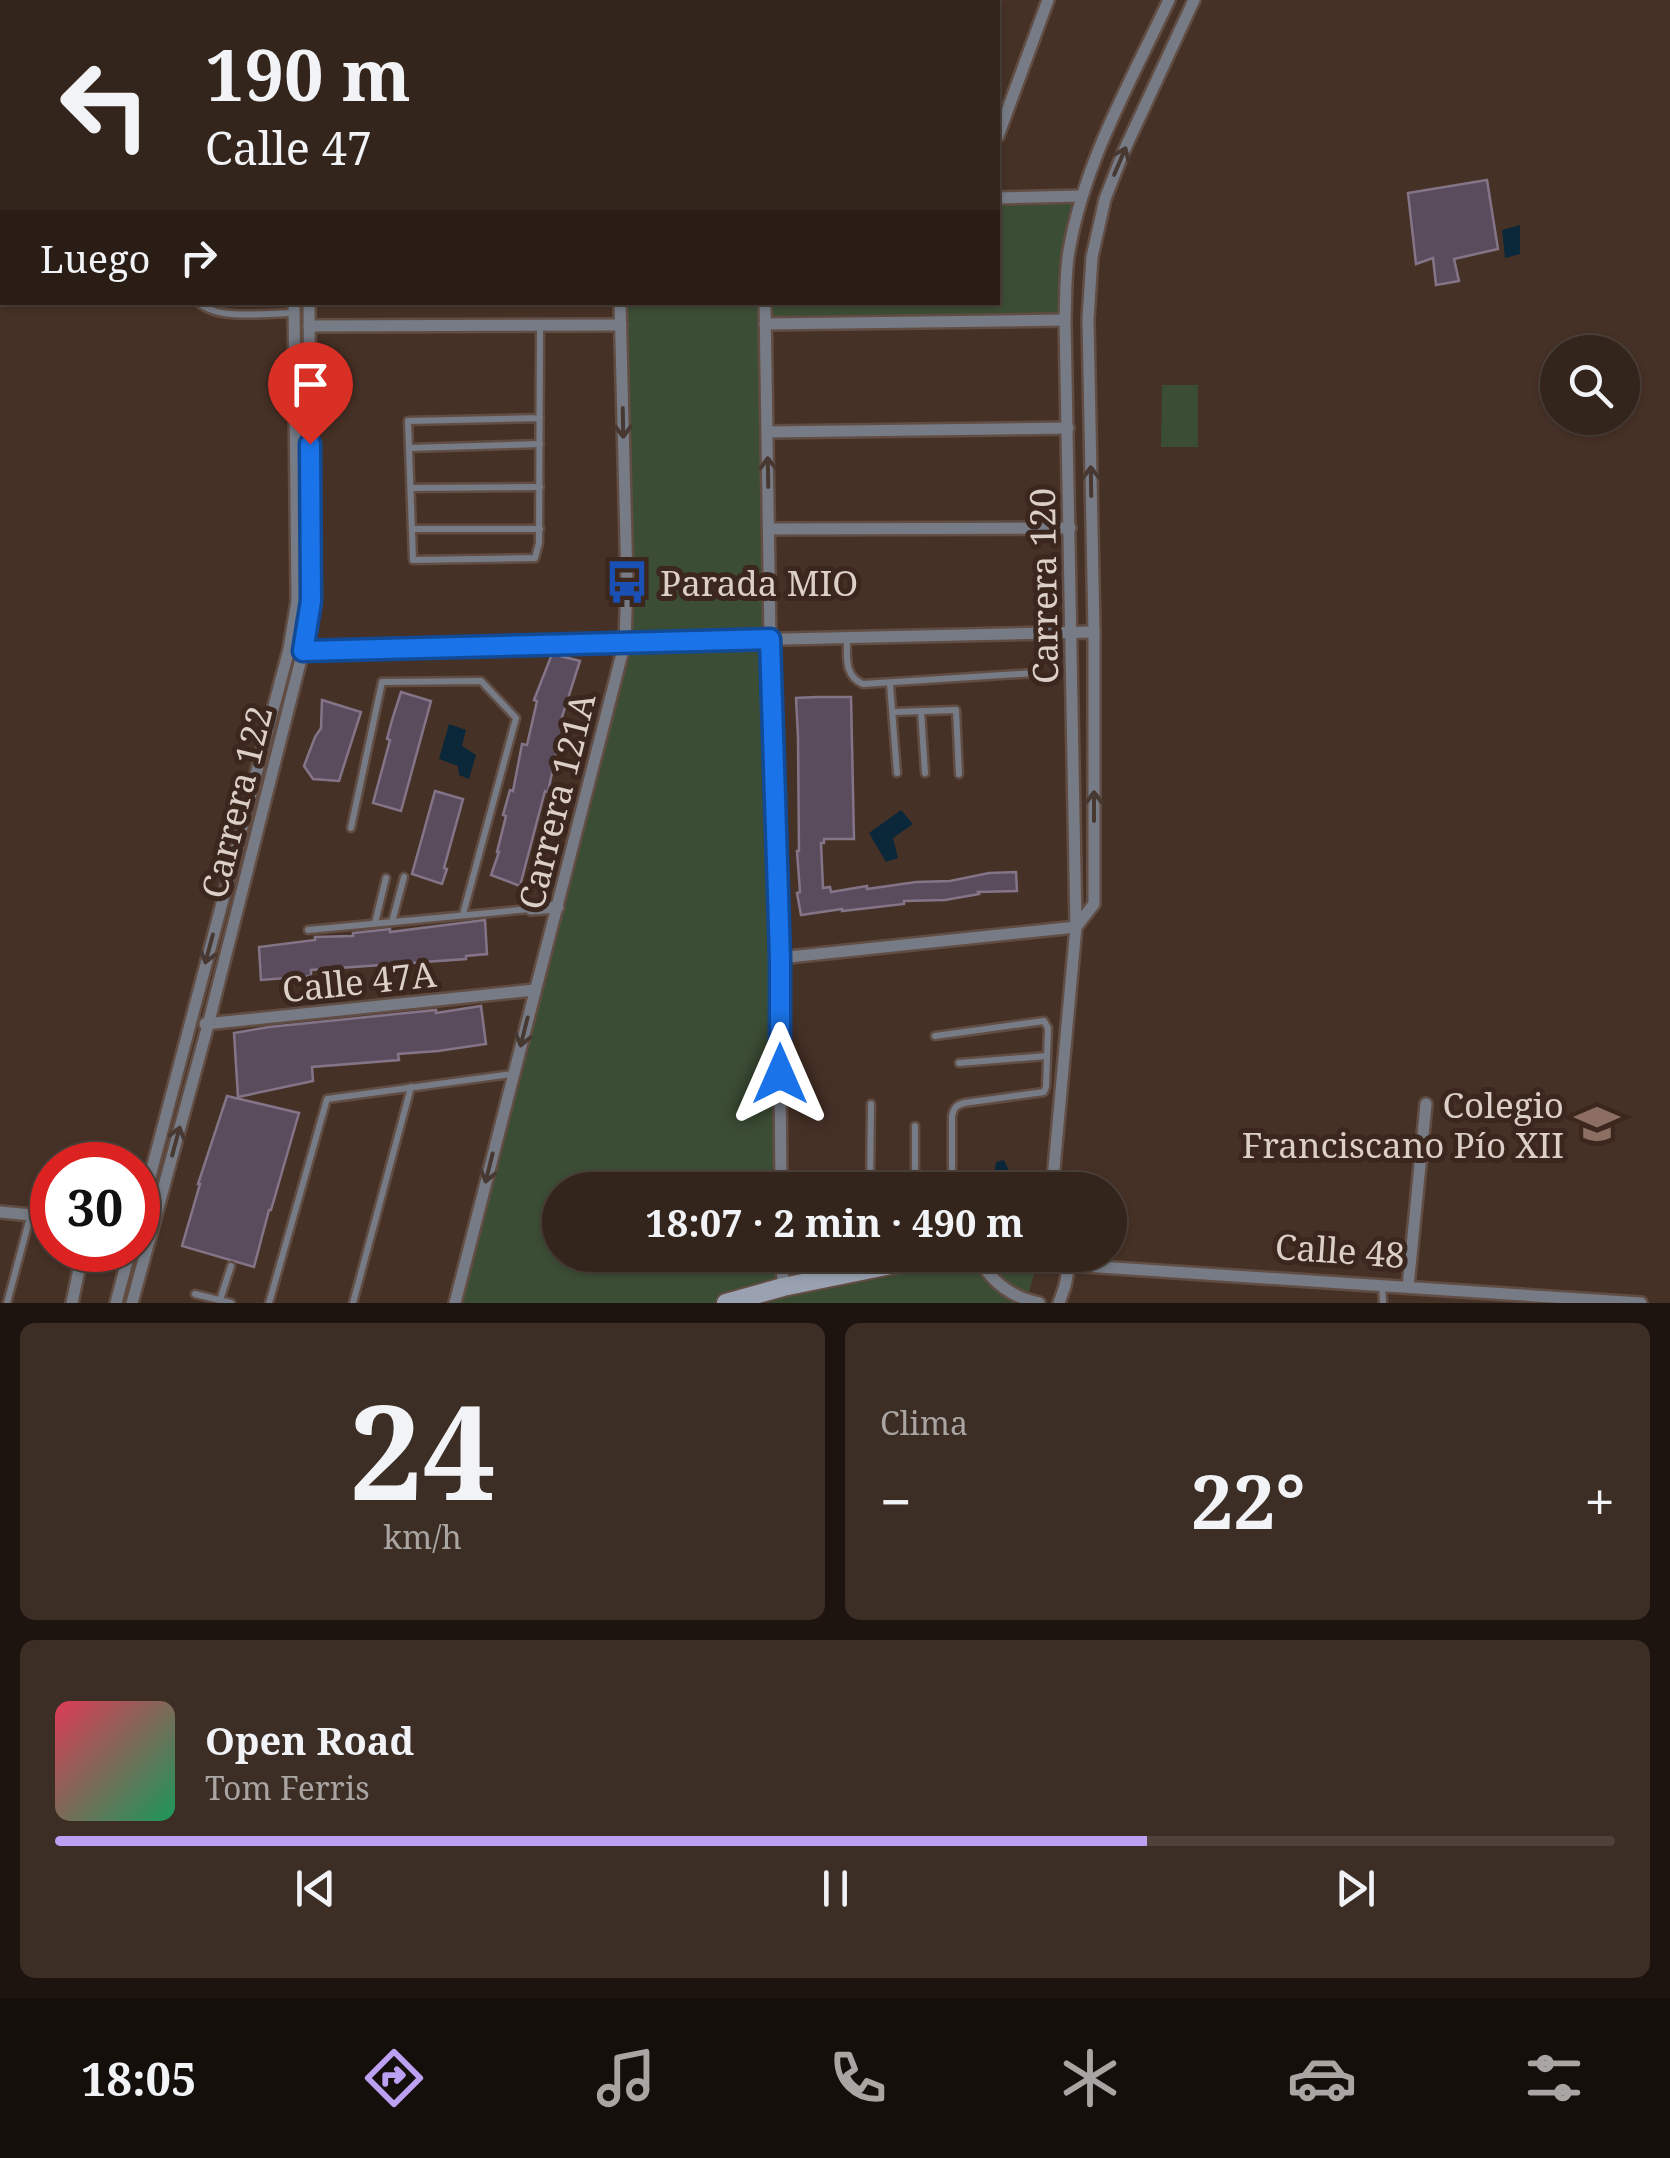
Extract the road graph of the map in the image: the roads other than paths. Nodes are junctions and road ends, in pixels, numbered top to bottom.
1 (1048, 0) edge
2 (1169, 0) edge
3 (1194, 0) edge
4 (1000, 131) edge
5 (1082, 196) junction
6 (1000, 198) edge
7 (201, 305) edge
8 (309, 305) edge
9 (620, 305) edge
10 (765, 305) edge
11 (294, 308) edge
12 (1065, 320) junction
13 (765, 324) junction
14 (540, 325) junction
15 (621, 325) junction
16 (309, 326) junction
17 (540, 418) junction
18 (1068, 428) junction
19 (767, 432) junction
20 (540, 444) junction
21 (409, 448) junction
22 (540, 487) junction
23 (410, 488) junction
24 (1070, 528) junction
25 (412, 529) junction
26 (540, 529) junction
27 (769, 530) junction
28 (1072, 632) junction
29 (1094, 632) junction
30 (847, 638) junction
31 (770, 639) junction
32 (625, 642) junction
33 (288, 649) junction
34 (303, 651) junction
35 (1036, 674) dead end
36 (890, 684) junction
37 (922, 711) junction
38 (894, 712) junction
39 (897, 773) dead end
40 (925, 774) dead end
41 (959, 774) dead end
42 (351, 828) dead end
43 (386, 878) dead end
44 (404, 878) dead end
45 (558, 907) junction
46 (531, 909) joint
47 (463, 914) junction
48 (392, 922) junction
49 (375, 923) junction
50 (1076, 927) junction
51 (308, 930) dead end
52 (780, 958) junction
53 (534, 990) junction
54 (190, 1020) junction
55 (208, 1025) junction
56 (936, 1036) dead end
57 (1047, 1056) junction
58 (959, 1063) dead end
59 (514, 1074) junction
60 (411, 1086) junction
61 (871, 1104) dead end
62 (1426, 1104) dead end
63 (915, 1126) dead end
64 (159, 1142) edge
65 (781, 1172) edge
66 (870, 1172) edge
67 (915, 1172) edge
68 (952, 1172) edge
69 (1054, 1172) edge
70 (0, 1212) edge
71 (30, 1216) joint
72 (230, 1266) dead end
73 (1127, 1269) edge
74 (78, 1272) edge
75 (124, 1272) edge
76 (783, 1272) edge
77 (859, 1272) edge
78 (986, 1272) edge
79 (1067, 1272) edge
80 (1382, 1286) junction
81 (1408, 1286) junction
82 (783, 1288) junction
83 (5, 1292) edge
84 (196, 1294) dead end
85 (220, 1300) junction
86 (7, 1303) edge
87 (72, 1303) edge
88 (116, 1303) edge
89 (132, 1303) edge
90 (230, 1303) edge
91 (269, 1303) edge
92 (353, 1303) edge
93 (455, 1303) edge
94 (726, 1303) edge
95 (1039, 1303) edge
96 (1059, 1303) edge
97 (1383, 1303) edge
98 (1641, 1303) edge

1 - 4 street
2 - 5 street, Carrera 120
29 -> 3 street, Carrera 120
5 - 6 street
5 - 12 street, Carrera 120
7 - 11 lane
8 - 16 street, Carrera 122
9 - 15 street, Carrera 121A
10 - 13 street
11 - 33 street, Carrera 122
12 - 13 street
12 - 18 street, Carrera 120
13 - 19 street
14 - 15 street
14 - 16 street
14 - 17 lane
15 -> 32 street, Carrera 121A
16 - 34 street, Carrera 122
17 - 20 lane
17 - 21 lane
18 - 19 street
18 - 24 street, Carrera 120
27 -> 19 street
20 - 21 lane
20 - 22 lane
21 - 23 lane
22 - 23 lane
22 - 26 lane
23 - 25 lane
24 - 27 street
24 - 28 street, Carrera 120
25 - 26 lane
25 - 26 lane
27 - 31 street
28 - 29 street
28 - 30 street
28 - 50 street, Carrera 120
50 -> 29 street, Carrera 120
30 - 31 street
30 - 36 lane
31 - 32 street
31 - 52 street
32 - 34 street
32 - 45 street, Carrera 121A
33 - 34 street
33 -> 54 street, Carrera 122
34 - 55 street, Carrera 122
35 - 36 lane
36 - 38 lane
37 - 38 lane
37 - 40 lane
37 - 41 lane
38 - 39 lane
42 - 47 lane
43 - 49 lane
44 - 48 lane
45 - 46 street
45 - 53 street, Carrera 121A
46 - 47 lane
47 - 48 lane
48 - 49 lane
49 - 51 lane
50 - 52 street
50 - 69 street, Carrera 120
52 - 65 street
53 - 55 street, Calle 47A
53 -> 59 street, Carrera 121A
54 - 55 street, Calle 47A
54 - 64 street, Carrera 122
89 -> 55 street, Carrera 122
56 - 57 lane
57 - 58 lane
57 - 68 lane
59 - 60 lane
59 -> 93 street, Carrera 121A
60 - 91 lane
60 - 92 lane
61 - 66 lane
62 - 81 street
63 - 67 lane
70 - 71 street
71 - 83 lane
72 - 85 lane
73 - 80 street, Calle 48
74 - 87 street
75 - 88 street
76 - 82 street
77 - 82 main road
78 - 95 street
79 - 96 street
80 - 81 street, Calle 48
80 - 97 lane
81 - 98 street, Calle 48
82 - 94 main road
83 - 86 lane
84 - 85 lane
85 - 90 lane

